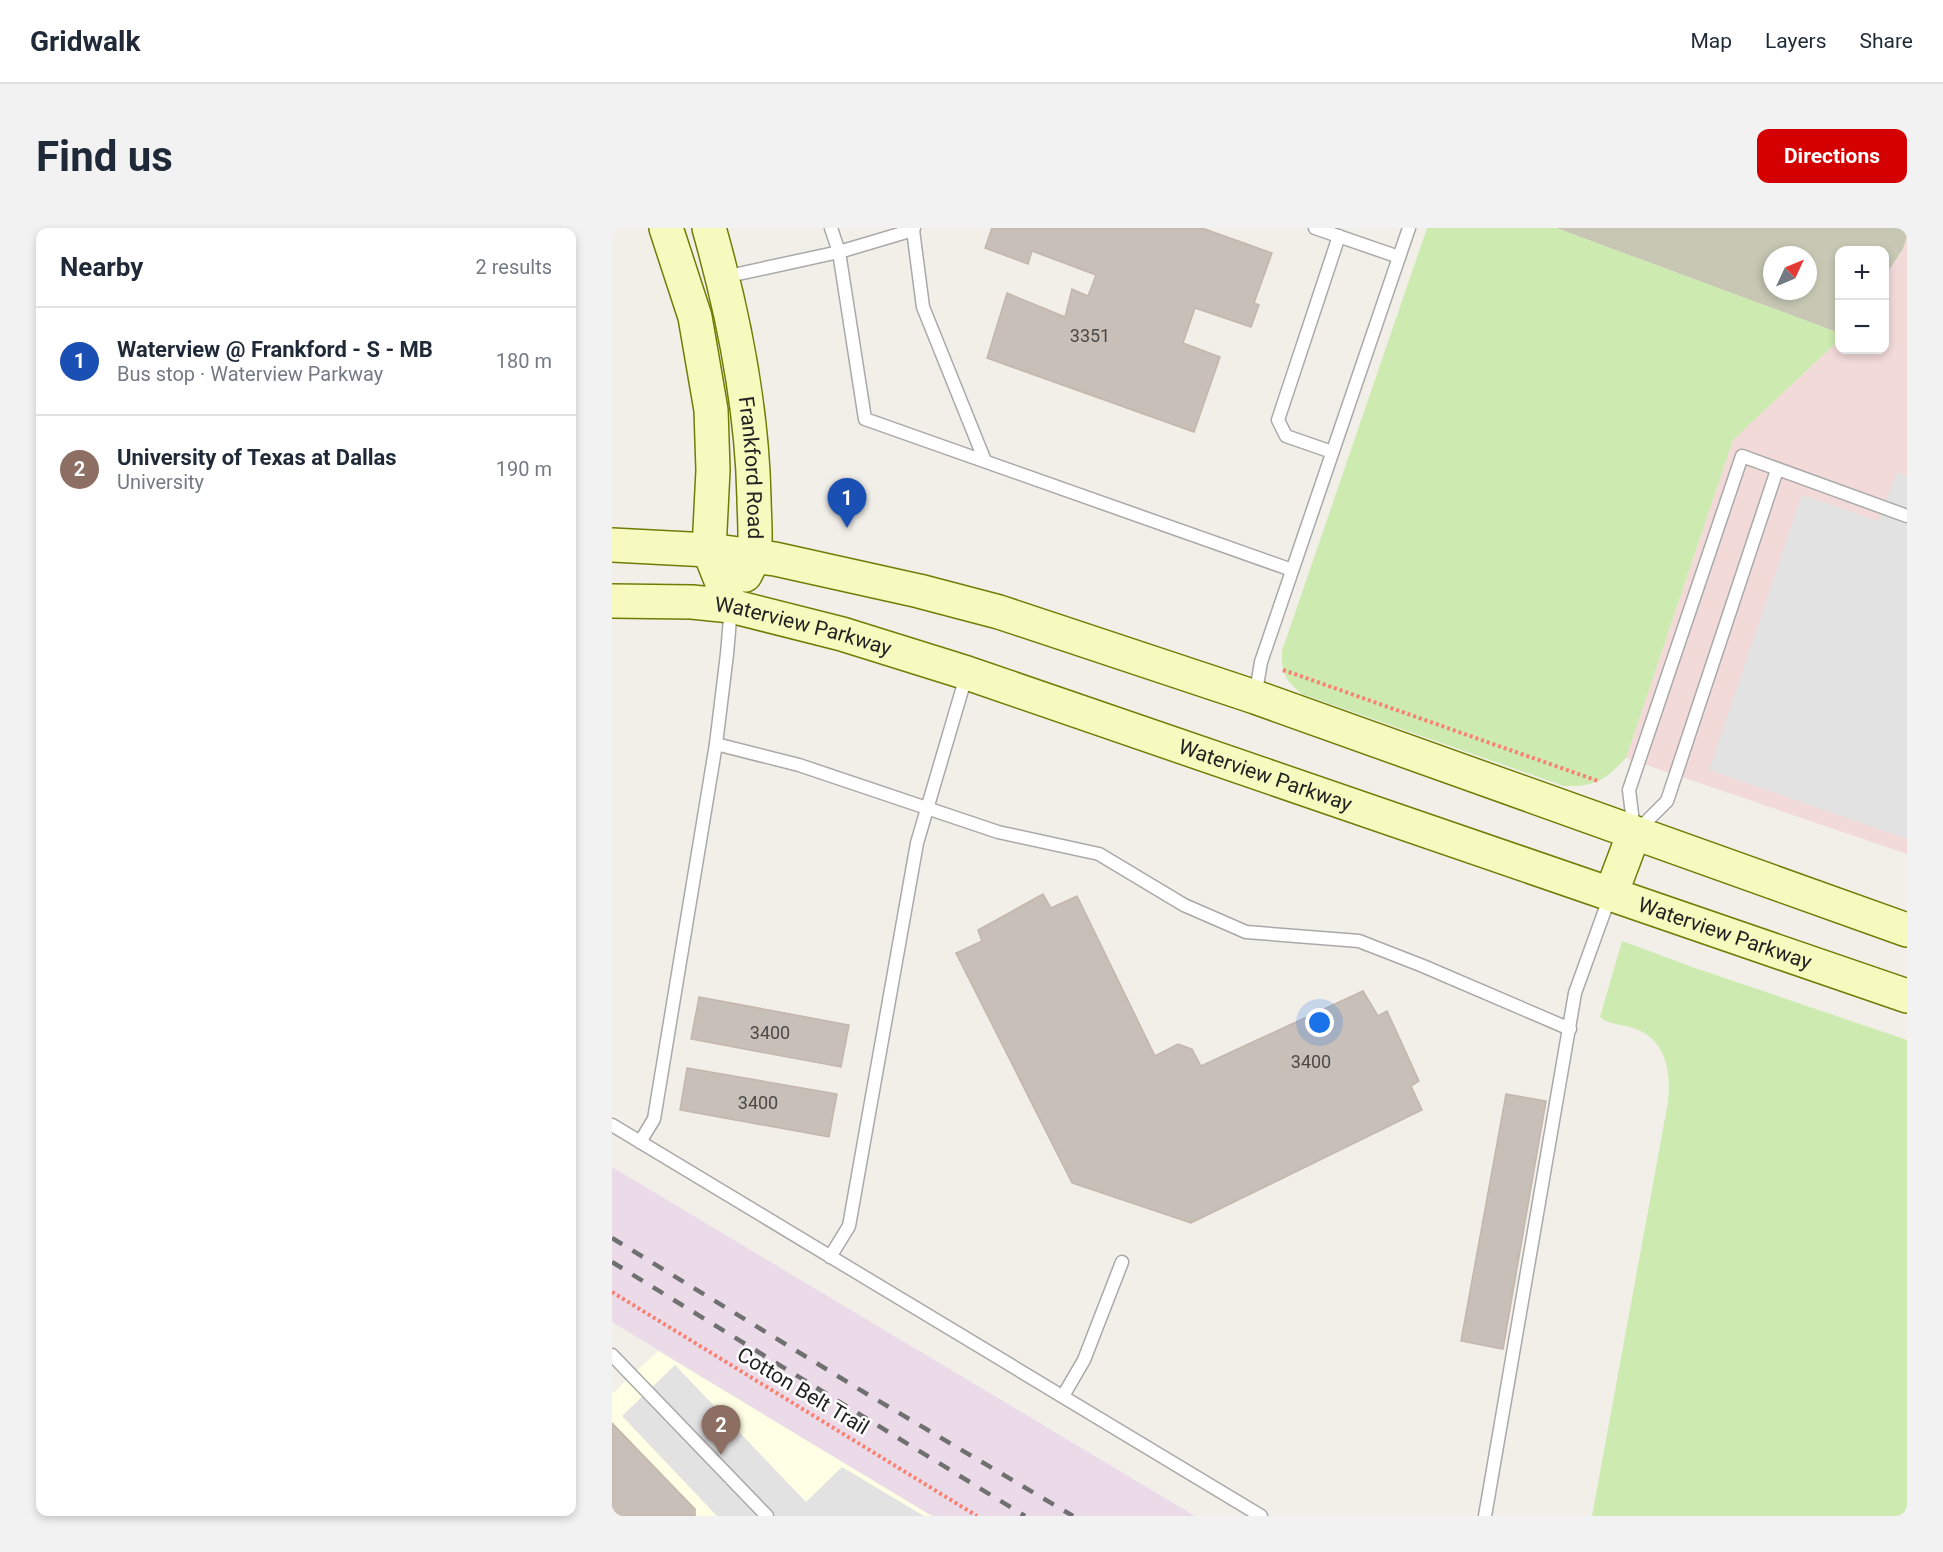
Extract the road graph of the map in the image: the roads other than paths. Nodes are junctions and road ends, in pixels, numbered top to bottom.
1 (666, 228) edge
2 (709, 228) edge
3 (831, 228) edge
4 (1315, 228) edge
5 (1409, 228) edge
6 (913, 229) edge
7 (1339, 236) junction
8 (839, 252) junction
9 (1399, 256) junction
10 (723, 277) junction
11 (1332, 452) junction
12 (985, 461) junction
13 (1777, 470) junction
14 (1907, 516) edge
15 (612, 545) edge
16 (709, 550) junction
17 (753, 556) junction
18 (1292, 570) junction
19 (612, 601) edge
20 (731, 606) junction
21 (967, 673) junction
22 (1255, 697) junction
23 (716, 744) junction
24 (927, 809) junction
25 (1634, 833) junction
26 (1611, 894) junction
27 (1907, 930) edge
28 (1907, 996) edge
29 (1570, 1029) junction
30 (612, 1125) edge
31 (640, 1142) junction
32 (831, 1257) junction
33 (1122, 1262) dead end
34 (612, 1355) edge
35 (1063, 1396) junction
36 (767, 1516) edge
37 (1261, 1516) edge
38 (1485, 1516) edge

1 - 16 main road, Frankford Road
2 - 10 main road, Frankford Road
3 - 8 lane
4 - 7 lane
5 - 9 lane
6 - 8 lane
6 - 12 lane
7 - 9 lane
7 - 11 lane
8 - 10 lane
8 - 12 lane
9 - 11 lane
10 - 17 main road, Frankford Road
11 - 18 lane
12 - 18 lane
13 - 14 lane
13 - 25 lane
13 - 25 lane
15 - 16 main road
16 - 17 main road
16 - 20 main road, Frankford Road
17 - 20 main road, Frankford Road
17 - 22 main road
18 - 22 lane
19 - 20 main road, Waterview Parkway
20 - 21 main road, Waterview Parkway
20 - 23 lane
21 - 24 lane
21 - 26 main road, Waterview Parkway
22 - 25 main road
23 - 24 lane
23 - 31 lane
24 - 29 lane
24 - 32 lane
25 - 26 main road
25 - 27 main road
26 - 28 main road, Waterview Parkway
26 - 29 lane
29 - 38 lane
30 - 31 lane
31 - 32 lane
32 - 35 lane
33 - 35 lane
34 - 36 lane
35 - 37 lane

